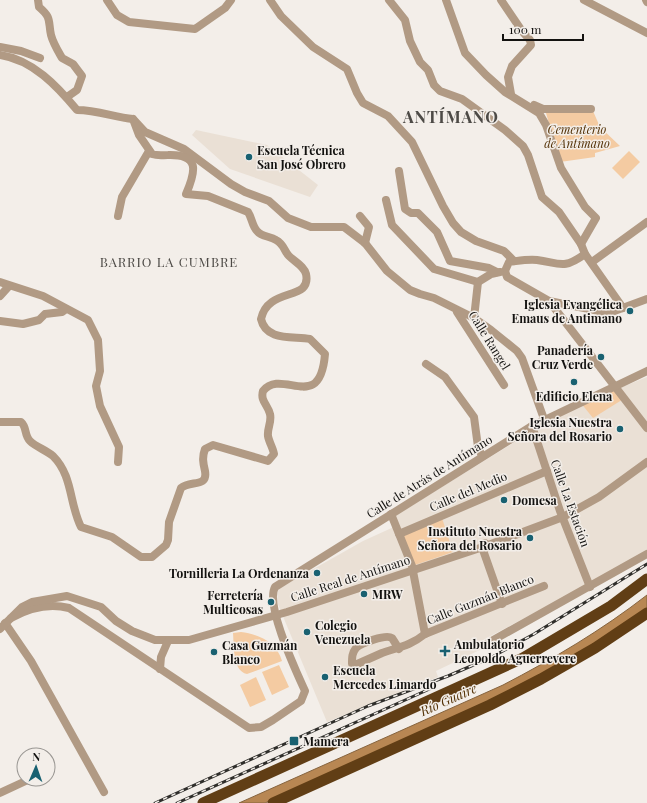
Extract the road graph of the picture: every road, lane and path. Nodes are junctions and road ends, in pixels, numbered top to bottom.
1 (38, 0) edge
2 (107, 0) edge
3 (231, 0) edge
4 (270, 0) edge
5 (389, 0) edge
6 (446, 0) edge
7 (501, 0) edge
8 (584, 0) edge
9 (647, 33) edge
10 (0, 47) edge
11 (0, 55) edge
12 (40, 58) dead end
13 (511, 91) junction
14 (67, 97) junction
15 (591, 109) dead end
16 (133, 119) junction
17 (149, 151) junction
18 (399, 171) dead end
19 (386, 200) dead end
20 (118, 216) dead end
21 (360, 216) dead end
22 (647, 222) edge
23 (365, 243) junction
24 (581, 244) junction
25 (585, 254) junction
26 (514, 262) junction
27 (592, 262) junction
28 (501, 272) junction
29 (0, 282) edge
30 (478, 282) junction
31 (9, 286) junction
32 (0, 296) edge
33 (647, 299) edge
34 (549, 301) junction
35 (454, 308) junction
36 (622, 308) junction
37 (66, 309) junction
38 (474, 318) junction
39 (0, 321) edge
40 (426, 364) dead end
41 (647, 370) edge
42 (504, 385) dead end
43 (615, 385) junction
44 (544, 420) junction
45 (0, 422) edge
46 (532, 426) junction
47 (647, 428) edge
48 (482, 456) junction
49 (118, 462) dead end
50 (647, 462) edge
51 (547, 471) junction
52 (391, 514) junction
53 (563, 517) junction
54 (399, 534) junction
55 (484, 545) junction
56 (647, 554) edge
57 (412, 568) junction
58 (647, 579) edge
59 (544, 586) dead end
60 (590, 587) junction
61 (502, 604) junction
62 (647, 613) edge
63 (276, 614) junction
64 (5, 623) edge
65 (425, 634) junction
66 (168, 641) junction
67 (488, 643) dead end
68 (399, 649) junction
69 (160, 669) junction
70 (16, 786) edge
71 (104, 792) dead end
72 (0, 793) edge
73 (203, 803) edge
74 (273, 803) edge

1 - 14 street
2 - 3 street
4 - 26 street
5 - 24 street
6 - 13 street
7 - 13 street
8 - 9 street
10 - 12 street
11 - 14 street
13 - 15 street
13 - 24 street
14 - 16 street
16 - 17 street
16 - 23 street
17 - 20 street
17 - 45 street
18 - 28 street
19 - 30 street
21 - 23 street
22 - 27 street
23 - 35 street
24 - 25 street
25 - 26 street
25 - 27 street
26 - 28 street
27 - 36 street
28 - 30 street
28 - 34 street
29 - 31 street
30 - 38 street
31 - 32 street
31 - 37 street
33 - 36 street
34 - 36 street
34 - 43 street
35 - 38 street
35 - 42 street, Calle Rangel
37 - 39 street
37 - 49 street
38 - 44 street
40 - 48 street
41 - 43 street, Calle de Atrás de Antímano
43 - 44 street, Calle de Atrás de Antímano
43 - 47 street
44 - 46 street, Calle de Atrás de Antímano
46 - 48 street, Calle de Atrás de Antímano
46 - 51 street, Calle La Estación
48 - 52 street, Calle de Atrás de Antímano
50 - 53 street, Calle Real de Antímano
51 - 53 street, Calle La Estación
51 - 54 street, Calle del Medio
52 - 54 street
52 - 63 street, Calle de Atrás de Antímano
53 - 55 street, Calle Real de Antímano
53 - 60 street, Calle La Estación
54 - 57 street
55 - 57 street, Calle Real de Antímano
55 - 61 street
56 - 60 street
57 - 63 street, Calle Real de Antímano
57 - 65 street
58 - 73 highway
59 - 61 street, Calle Guzmán Blanco
60 - 67 street
61 - 65 street, Calle Guzmán Blanco
62 - 74 highway
63 - 66 street, Calle Real de Antímano
63 - 69 street, Calle de Atrás de Antímano
64 - 66 street, Calle Real de Antímano
64 - 69 street, Calle de Atrás de Antímano
64 - 71 street
65 - 68 street, Calle Guzmán Blanco
66 - 69 street
68 - 68 street, Calle Guzmán Blanco
70 - 72 street

